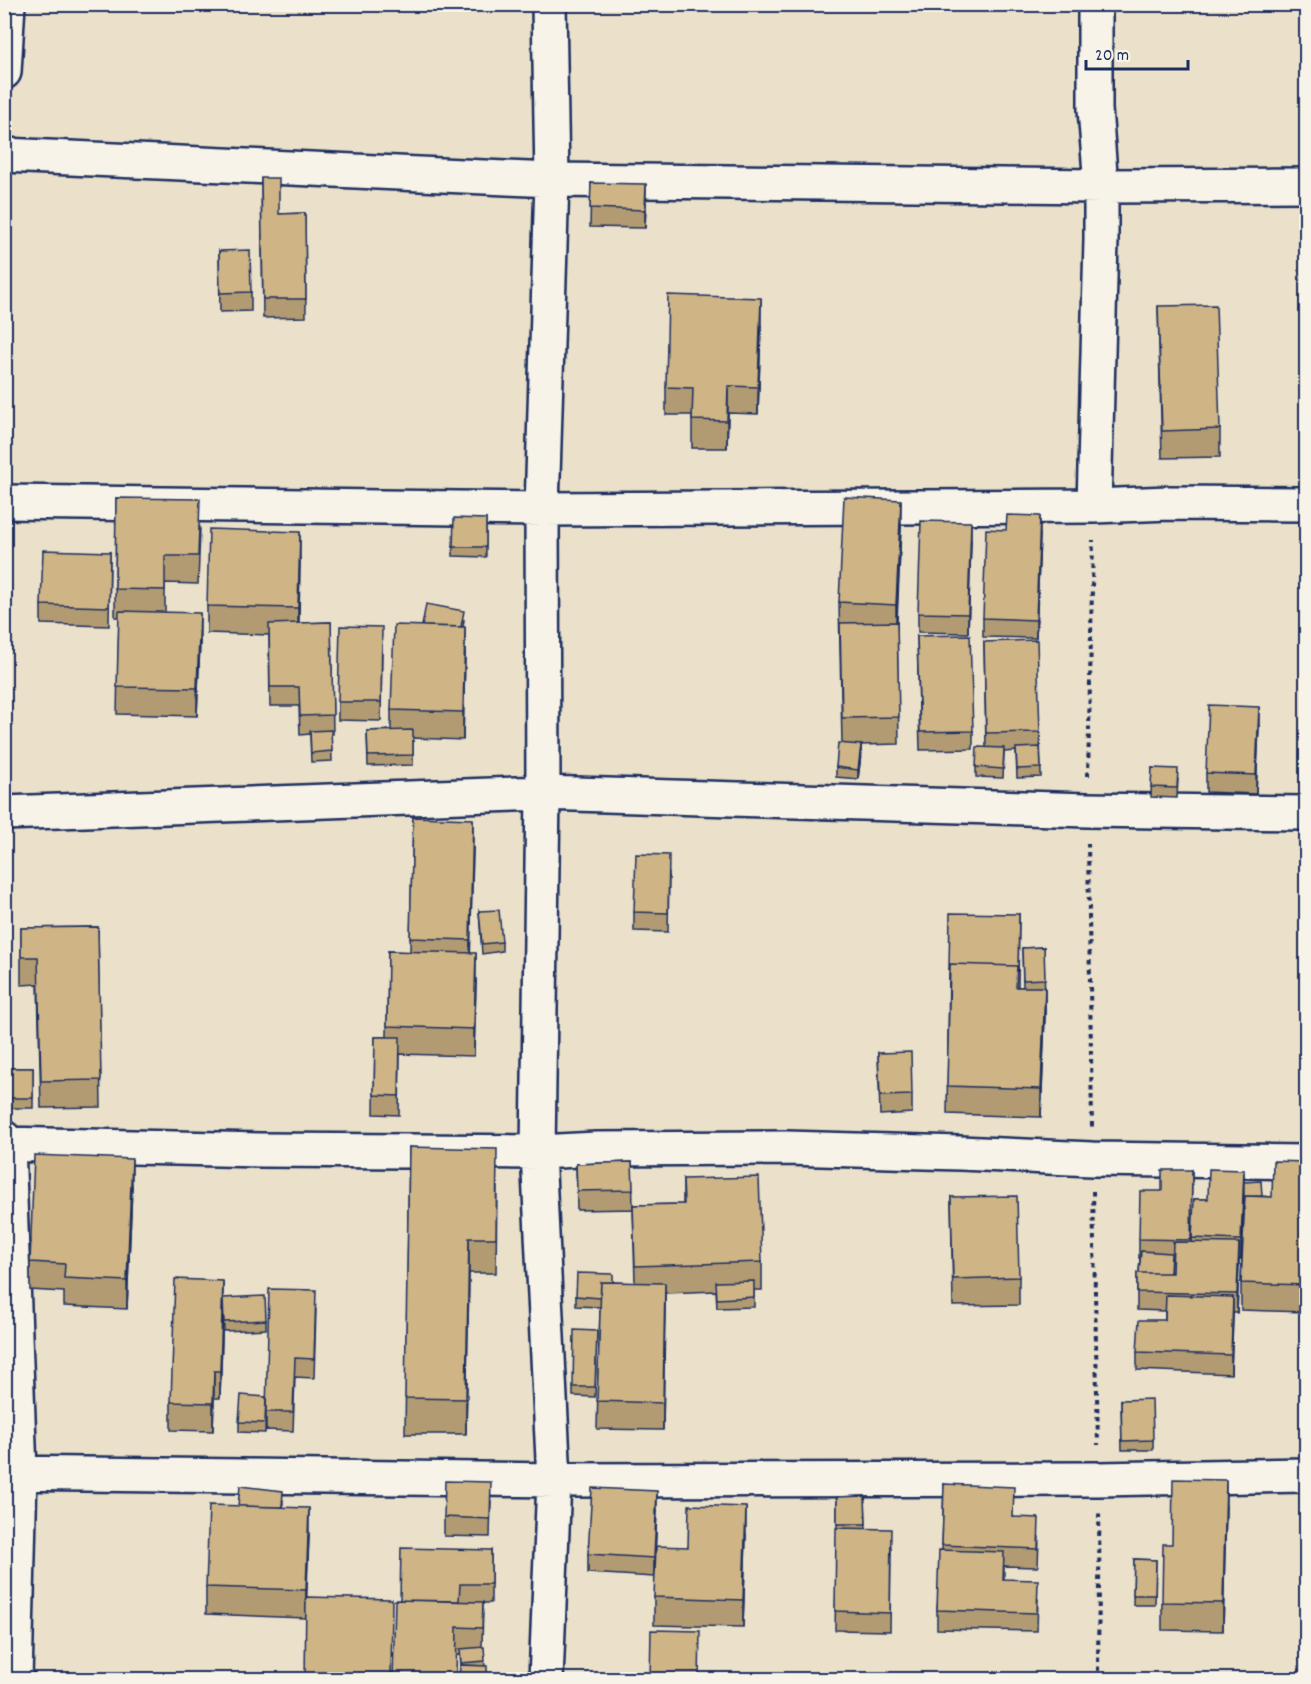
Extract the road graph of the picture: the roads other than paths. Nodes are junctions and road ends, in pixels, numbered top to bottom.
1 (8, 4) edge
2 (549, 4) edge
3 (1095, 4) edge
4 (4, 72) edge
5 (4, 155) edge
6 (552, 180) junction
7 (1306, 185) edge
8 (1101, 186) junction
9 (4, 502) edge
10 (1306, 504) edge
11 (1094, 506) junction
12 (542, 509) junction
13 (543, 793) junction
14 (4, 813) edge
15 (1306, 813) edge
16 (6, 1142) edge
17 (538, 1152) junction
18 (1306, 1162) edge
19 (12, 1473) edge
20 (1306, 1475) edge
21 (554, 1480) junction
22 (15, 1680) edge
23 (546, 1680) edge

1 - 4 street
2 - 6 street
3 - 8 street
5 - 6 street
6 - 8 street
6 - 12 street
7 - 8 street
8 - 11 street
9 - 12 street
10 - 11 street
11 - 12 street
12 - 13 street
13 - 14 street
13 - 15 street
13 - 17 street
16 - 17 street
16 - 19 street
17 - 18 street
17 - 21 street
19 - 21 street
19 - 22 street
20 - 21 street
21 - 23 street

